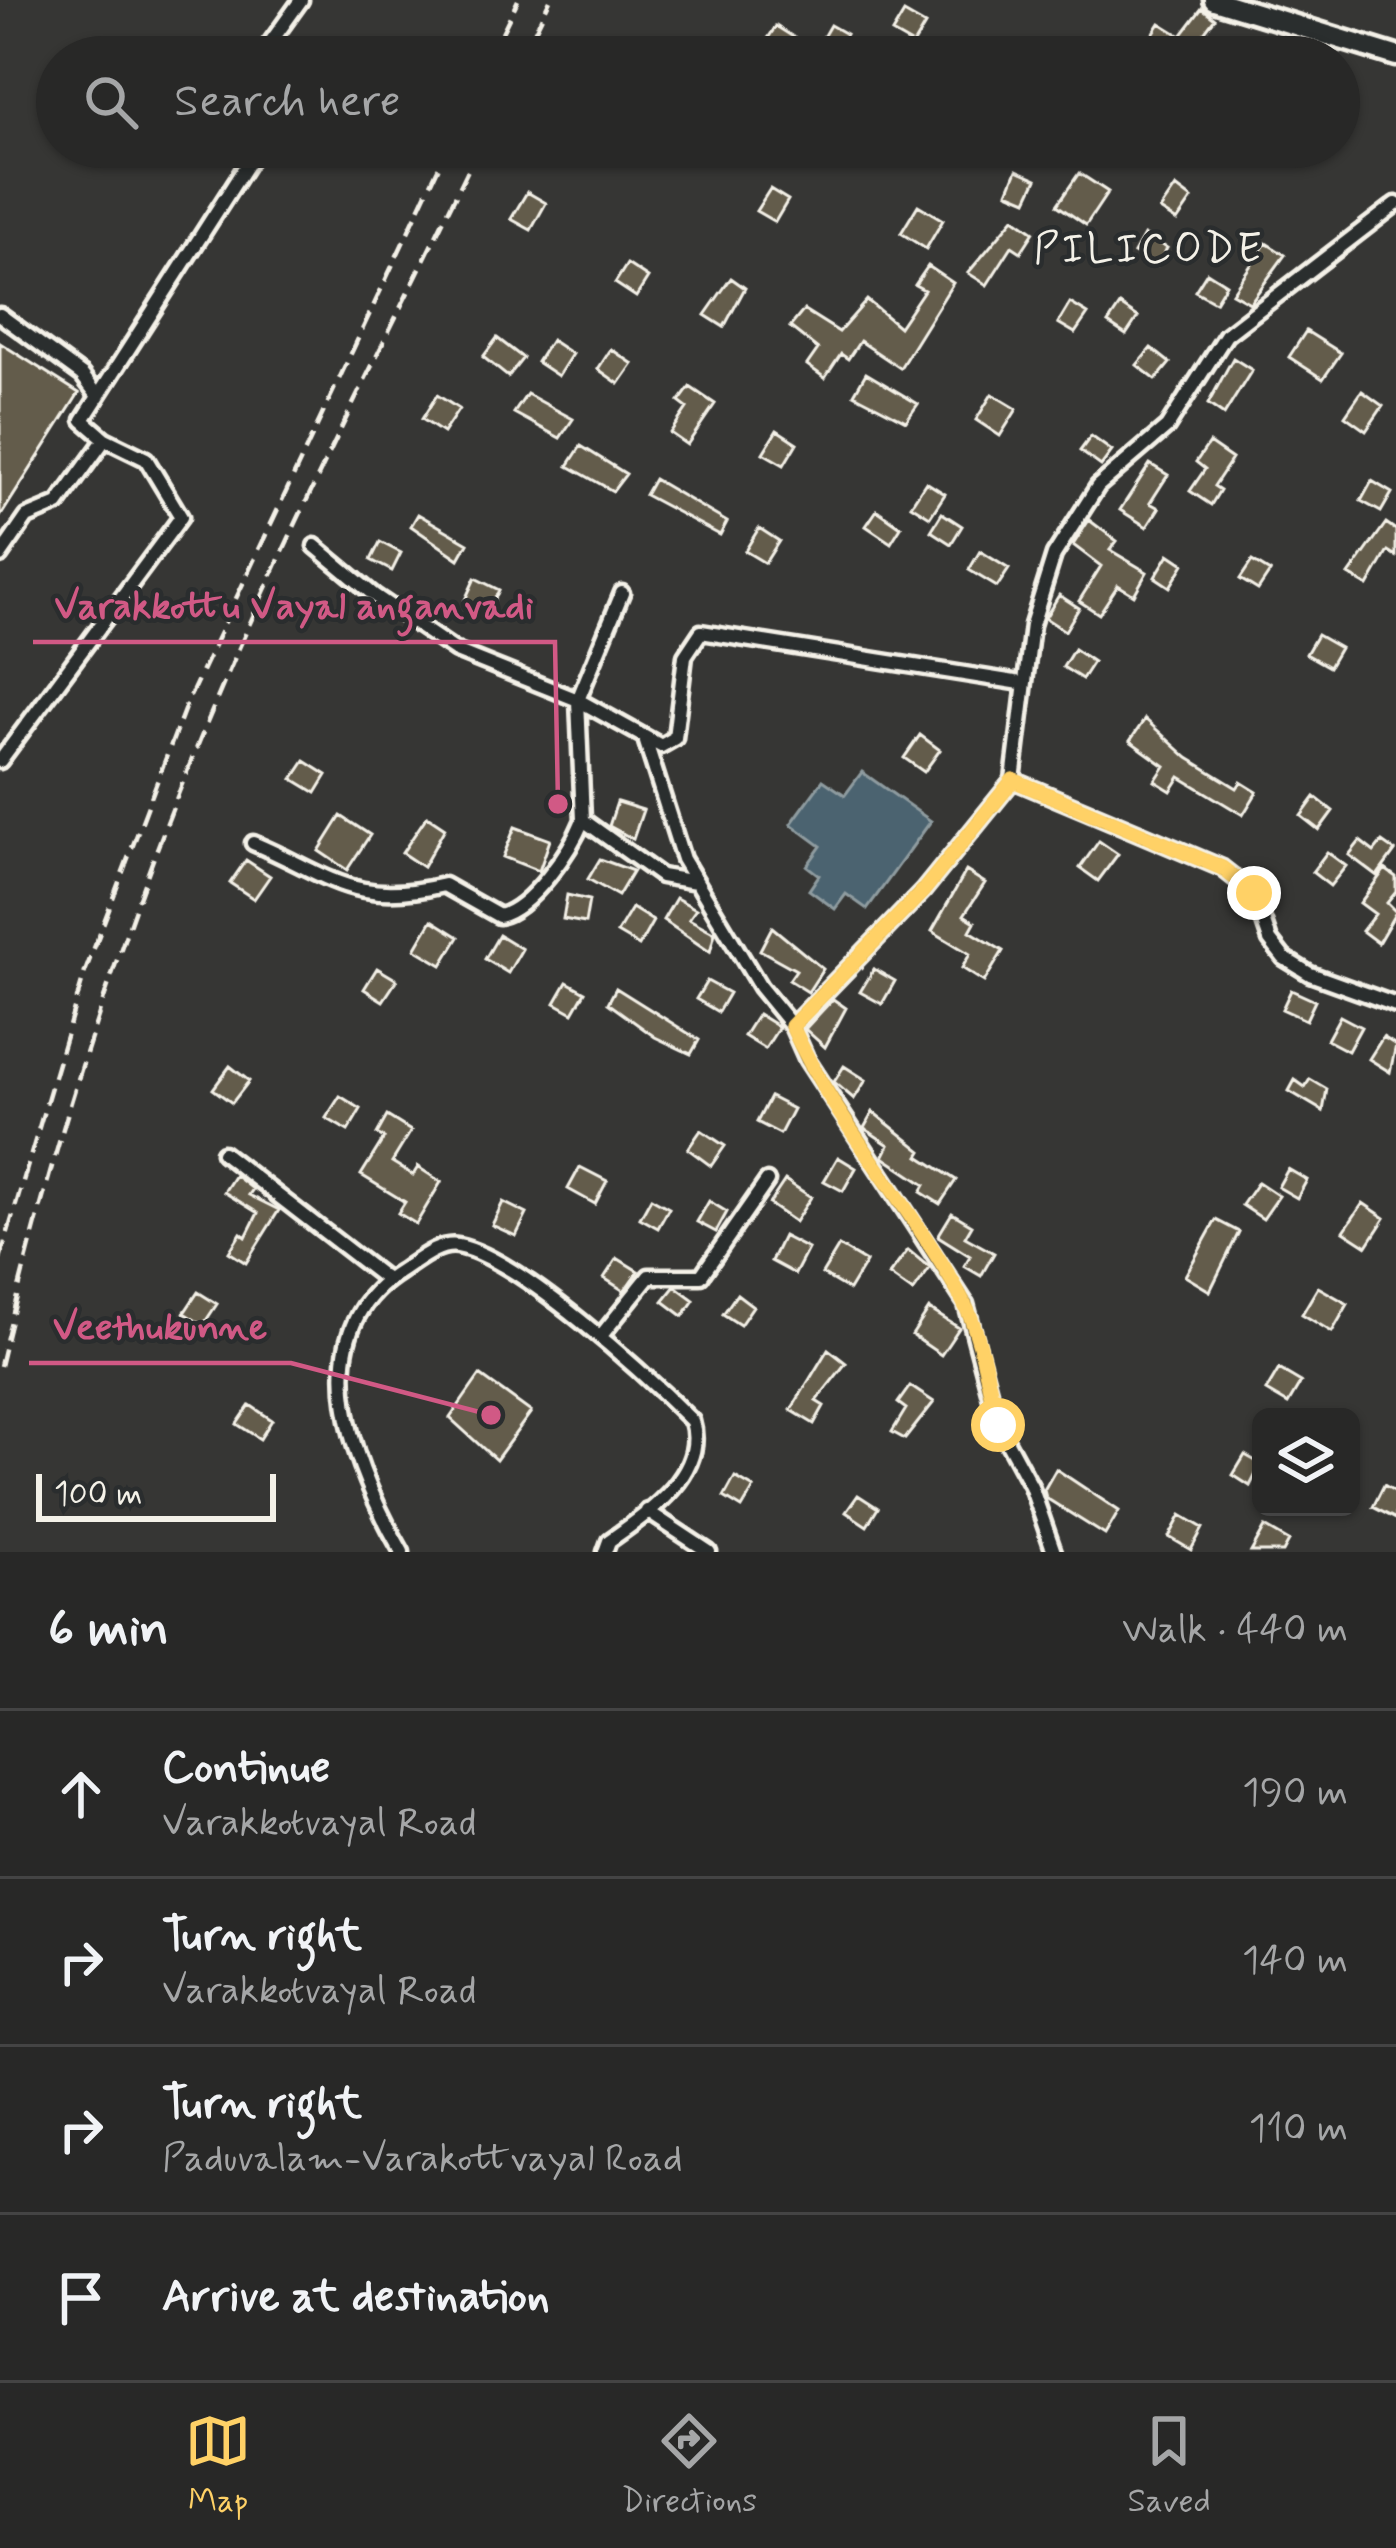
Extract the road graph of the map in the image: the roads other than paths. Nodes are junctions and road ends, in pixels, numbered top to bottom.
1 (301, 0) edge
2 (1214, 0) edge
3 (275, 36) edge
4 (1331, 36) edge
5 (1360, 45) edge
6 (1396, 56) edge
7 (245, 168) edge
8 (1396, 204) edge
9 (0, 315) edge
10 (98, 396) junction
11 (105, 439) junction
12 (315, 546) dead end
13 (0, 556) edge
14 (622, 592) dead end
15 (1021, 683) junction
16 (578, 700) junction
17 (646, 742) junction
18 (0, 761) edge
19 (1013, 780) junction
20 (583, 820) junction
21 (253, 843) dead end
22 (695, 882) junction
23 (1396, 1005) edge
24 (792, 1026) junction
25 (224, 1153) dead end
26 (767, 1180) dead end
27 (386, 1280) junction
28 (600, 1337) junction
29 (647, 1511) junction
30 (402, 1552) edge
31 (604, 1552) edge
32 (709, 1552) edge
33 (1054, 1552) edge

1 - 3 street
2 - 4 street
5 - 6 street
7 - 10 street
8 - 15 street
9 - 10 street
10 - 11 street
11 - 13 street
11 - 18 street
12 - 16 street
14 - 16 street
15 - 17 street
15 - 19 street
16 - 17 street
16 - 20 street
17 - 22 street
19 - 23 street
19 - 24 street
20 - 21 street
20 - 22 street
22 - 24 street
24 - 33 street
25 - 27 street
26 - 28 street
27 - 28 street
27 - 30 street
28 - 29 street
29 - 31 street
29 - 32 street

